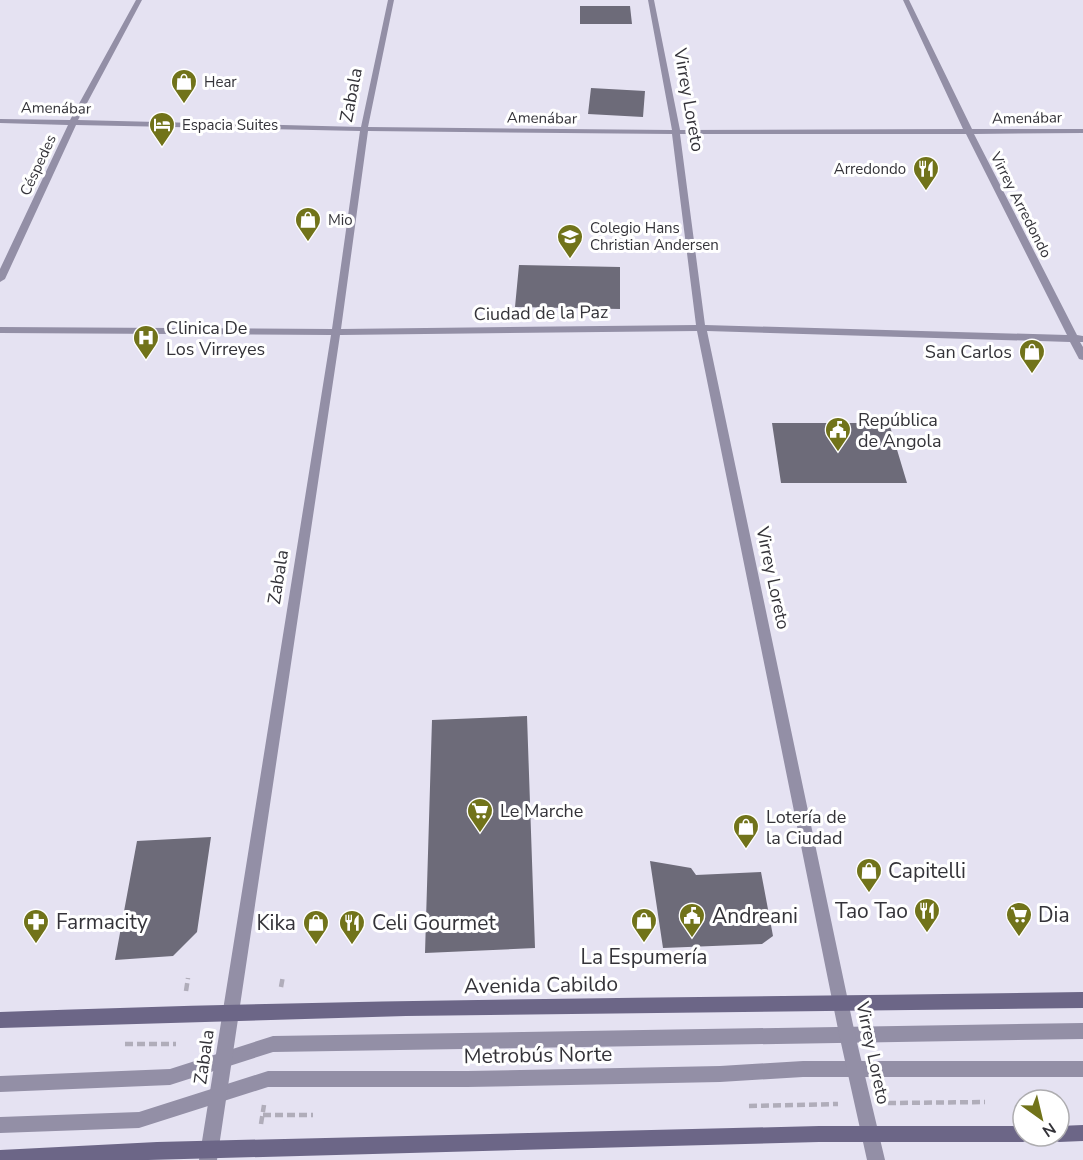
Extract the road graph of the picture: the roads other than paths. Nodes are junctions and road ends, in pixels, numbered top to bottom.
1 (139, 0) edge
2 (391, 0) edge
3 (651, 0) edge
4 (906, 0) edge
5 (0, 121) edge
6 (73, 122) junction
7 (364, 129) junction
8 (1083, 131) edge
9 (676, 132) junction
10 (969, 132) junction
11 (0, 279) edge
12 (701, 328) junction
13 (0, 330) edge
14 (336, 332) junction
15 (1078, 339) edge
16 (1083, 357) edge
17 (1083, 1000) edge
18 (842, 1005) junction
19 (230, 1011) junction
20 (0, 1020) edge
21 (1083, 1031) edge
22 (847, 1034) junction
23 (223, 1059) junction
24 (856, 1069) junction
25 (1083, 1069) edge
26 (0, 1084) edge
27 (218, 1096) junction
28 (0, 1125) edge
29 (1011, 1134) edge
30 (870, 1135) junction
31 (209, 1155) edge
32 (0, 1159) edge
33 (876, 1160) edge

1 - 6 street, Céspedes
2 - 7 street, Zabala
3 - 9 street, Virrey Loreto
4 - 10 street, Virrey Arredondo
5 - 6 street, Amenábar
6 - 7 street, Amenábar
6 - 11 street, Céspedes
7 - 9 street, Amenábar
7 - 14 street, Zabala
8 - 10 street, Amenábar
9 - 10 street, Amenábar
9 - 12 street, Virrey Loreto
10 - 15 street, Virrey Arredondo
12 - 14 street, Ciudad de la Paz
12 - 15 street, Ciudad de la Paz
12 - 18 street, Virrey Loreto
13 - 14 street, Ciudad de la Paz
14 - 19 street, Zabala
15 - 16 street, Virrey Arredondo
17 - 18 main road, Avenida Cabildo
18 - 19 main road, Avenida Cabildo
18 - 22 street, Virrey Loreto
19 - 20 main road, Avenida Cabildo
19 - 23 street, Zabala
21 - 22 street, Metrobús Norte
22 - 23 street, Metrobús Norte
22 - 24 street, Virrey Loreto
23 - 26 street, Metrobús Norte
23 - 27 street, Zabala
24 - 25 street, Metrobús Norte
24 - 27 street, Metrobús Norte
24 - 30 street, Virrey Loreto
27 - 28 street, Metrobús Norte
27 - 31 street, Zabala
29 - 30 main road
30 - 31 main road
30 - 33 street, Virrey Loreto
31 - 32 main road

